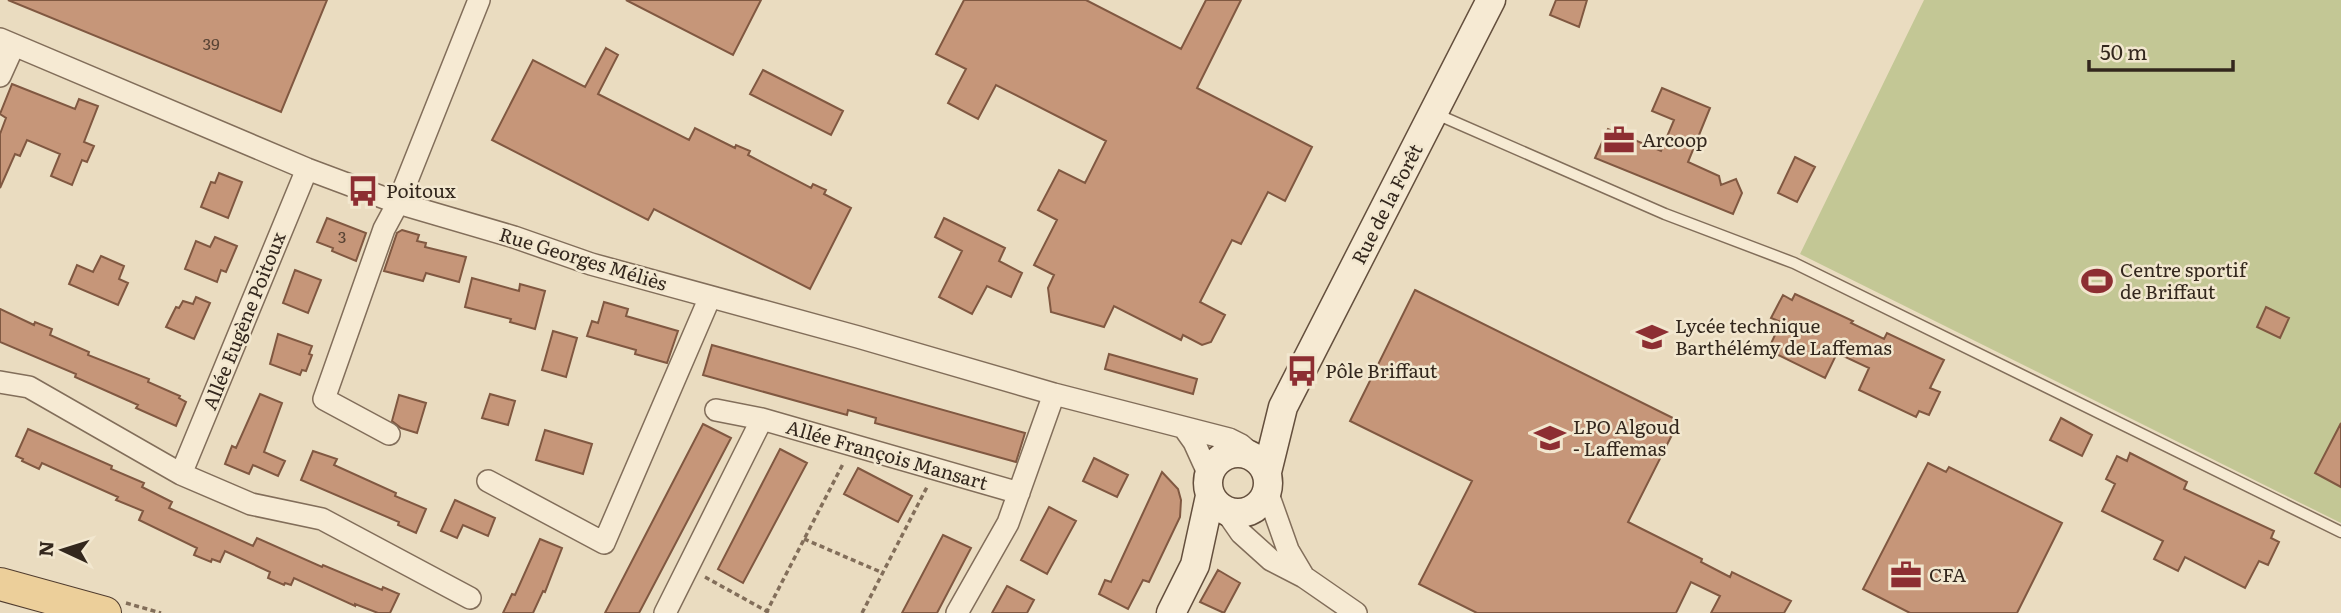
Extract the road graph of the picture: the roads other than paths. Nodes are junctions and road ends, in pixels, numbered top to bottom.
1 (479, 0) edge
2 (1491, 0) edge
3 (7, 42) edge
4 (0, 76) edge
5 (1434, 113) junction
6 (307, 169) junction
7 (398, 203) junction
8 (710, 298) junction
9 (0, 382) edge
10 (1054, 394) junction
11 (716, 410) dead end
12 (762, 419) junction
13 (1184, 428) junction
14 (389, 434) dead end
15 (181, 474) junction
16 (488, 481) dead end
17 (1239, 483) junction
18 (1019, 493) junction
19 (2341, 532) edge
20 (1304, 577) junction
21 (0, 584) edge
22 (470, 598) dead end
23 (105, 613) edge
24 (665, 613) edge
25 (957, 613) edge
26 (1171, 613) edge
27 (1356, 613) edge

1 - 7 street
2 - 5 street, Rue de la Forêt
3 - 4 street
3 - 6 street, Rue Georges Méliès
5 - 17 street, Rue de la Forêt
5 - 19 lane
6 - 7 street, Rue Georges Méliès
6 - 15 street, Allée Eugène Poitoux
7 - 8 street, Rue Georges Méliès
7 - 14 street
8 - 10 street, Rue Georges Méliès
8 - 16 street
9 - 15 street
10 - 13 street, Rue Georges Méliès
10 - 18 street
11 - 12 street
12 - 18 street, Allée François Mansart
12 - 24 street, Allée François Mansart
13 - 17 street
13 - 17 street, Rue Georges Méliès
15 - 22 street
17 - 20 street
17 - 20 street
17 - 26 street, Rue de la Forêt
18 - 25 street
20 - 27 street
21 - 23 main road

